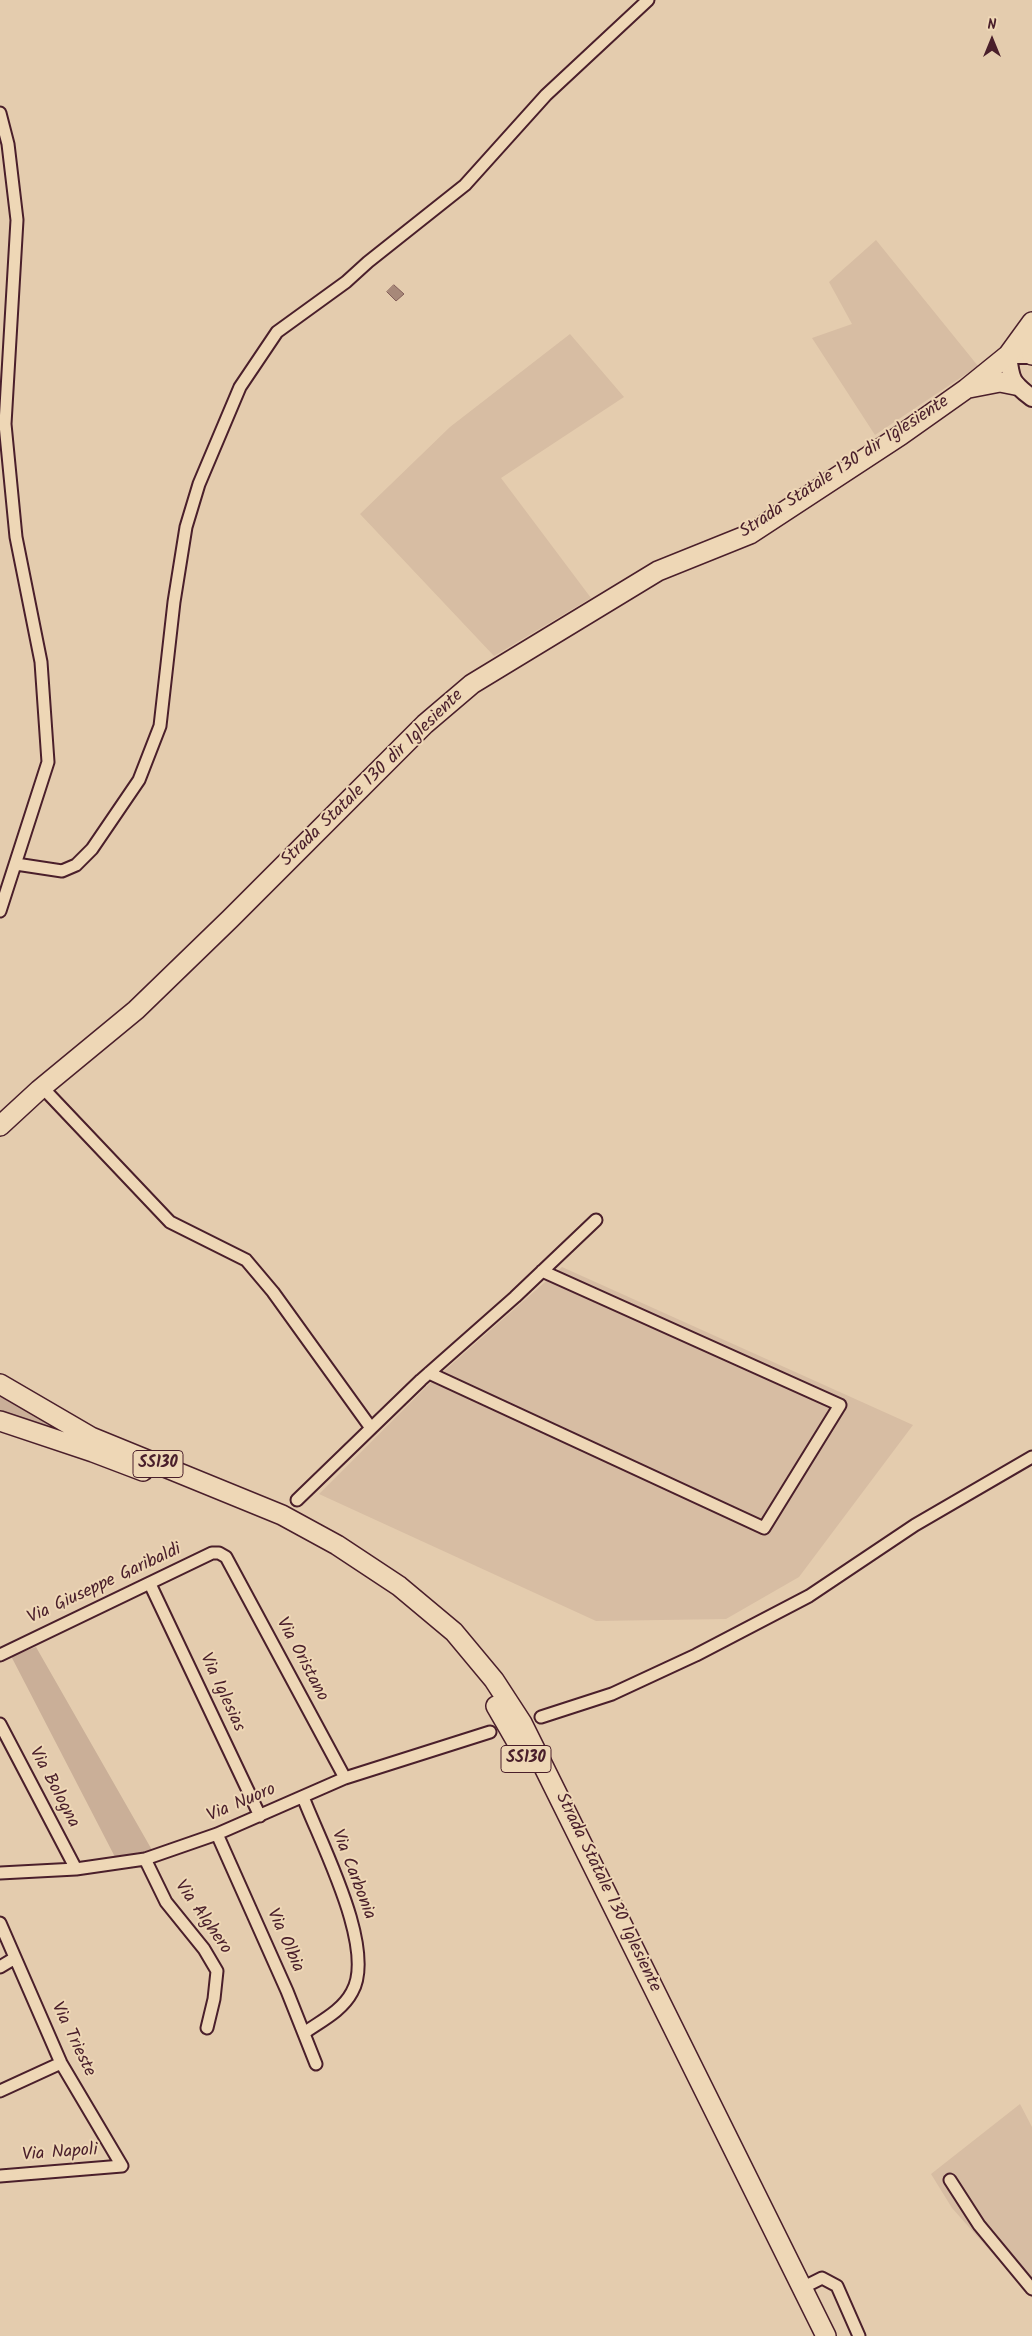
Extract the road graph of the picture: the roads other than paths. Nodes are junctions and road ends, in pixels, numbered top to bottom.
1 (648, 0) edge
2 (0, 113) edge
3 (1030, 325) edge
4 (1008, 355) junction
5 (1032, 355) edge
6 (1015, 385) junction
7 (966, 389) junction
8 (1032, 398) edge
9 (16, 864) junction
10 (0, 911) edge
11 (42, 1087) junction
12 (0, 1126) edge
13 (596, 1220) dead end
14 (542, 1271) junction
15 (429, 1373) junction
16 (0, 1384) edge
17 (0, 1421) edge
18 (371, 1428) junction
19 (1032, 1457) edge
20 (297, 1500) dead end
21 (226, 1557) joint
22 (150, 1584) junction
23 (0, 1655) edge
24 (541, 1717) dead end
25 (0, 1724) edge
26 (490, 1732) dead end
27 (4, 1744) edge
28 (345, 1778) junction
29 (303, 1797) junction
30 (260, 1816) junction
31 (217, 1834) junction
32 (145, 1859) junction
33 (76, 1869) junction
34 (0, 1873) edge
35 (0, 1923) edge
36 (15, 1958) junction
37 (0, 1967) edge
38 (207, 2028) dead end
39 (304, 2033) junction
40 (60, 2063) junction
41 (316, 2064) dead end
42 (0, 2091) edge
43 (122, 2166) joint
44 (0, 2176) edge
45 (950, 2180) dead end
46 (802, 2288) junction
47 (1032, 2289) edge
48 (814, 2336) edge
49 (826, 2336) edge
50 (859, 2336) edge

1 - 9 street
2 - 9 street
3 - 4 main road, Strada Statale 130 dir Iglesiente
3 - 5 main road
4 - 5 street
4 - 6 street
4 - 7 main road, Strada Statale 130 dir Iglesiente
6 - 7 main road
6 - 8 street
7 - 11 main road, Strada Statale 130 dir Iglesiente
9 - 10 street
11 - 12 main road, Strada Statale 130 dir Iglesiente
11 - 18 street
13 - 14 street
14 - 15 street
14 - 15 street
15 - 18 street
16 - 46 main road, Strada Statale 130 Iglesiente / SS130
17 - 48 main road, Strada Statale 130 Iglesiente / SS130
18 - 20 street
19 - 24 street
21 - 22 street, Via Giuseppe Garibaldi
21 - 28 street, Via Oristano
22 - 23 street, Via Giuseppe Garibaldi
22 - 30 street, Via Iglesias
25 - 27 street, Via Bologna
26 - 28 street, Via Nuoro
27 - 33 street, Via Bologna
28 - 29 street, Via Nuoro
29 - 30 street, Via Nuoro
29 - 39 street, Via Carbonia
30 - 31 street, Via Nuoro
31 - 32 street, Via Nuoro
31 - 39 street, Via Olbia
32 - 33 street, Via Nuoro
32 - 38 street, Via Alghero
33 - 34 street, Via Nuoro
35 - 36 street, Via Trieste
36 - 37 street
36 - 40 street, Via Trieste
39 - 41 street, Via Olbia
40 - 42 street
40 - 43 street, Via Trieste
43 - 44 street, Via Napoli
45 - 47 street
46 - 49 main road, Strada Statale 130 Iglesiente / SS130
46 - 50 street

